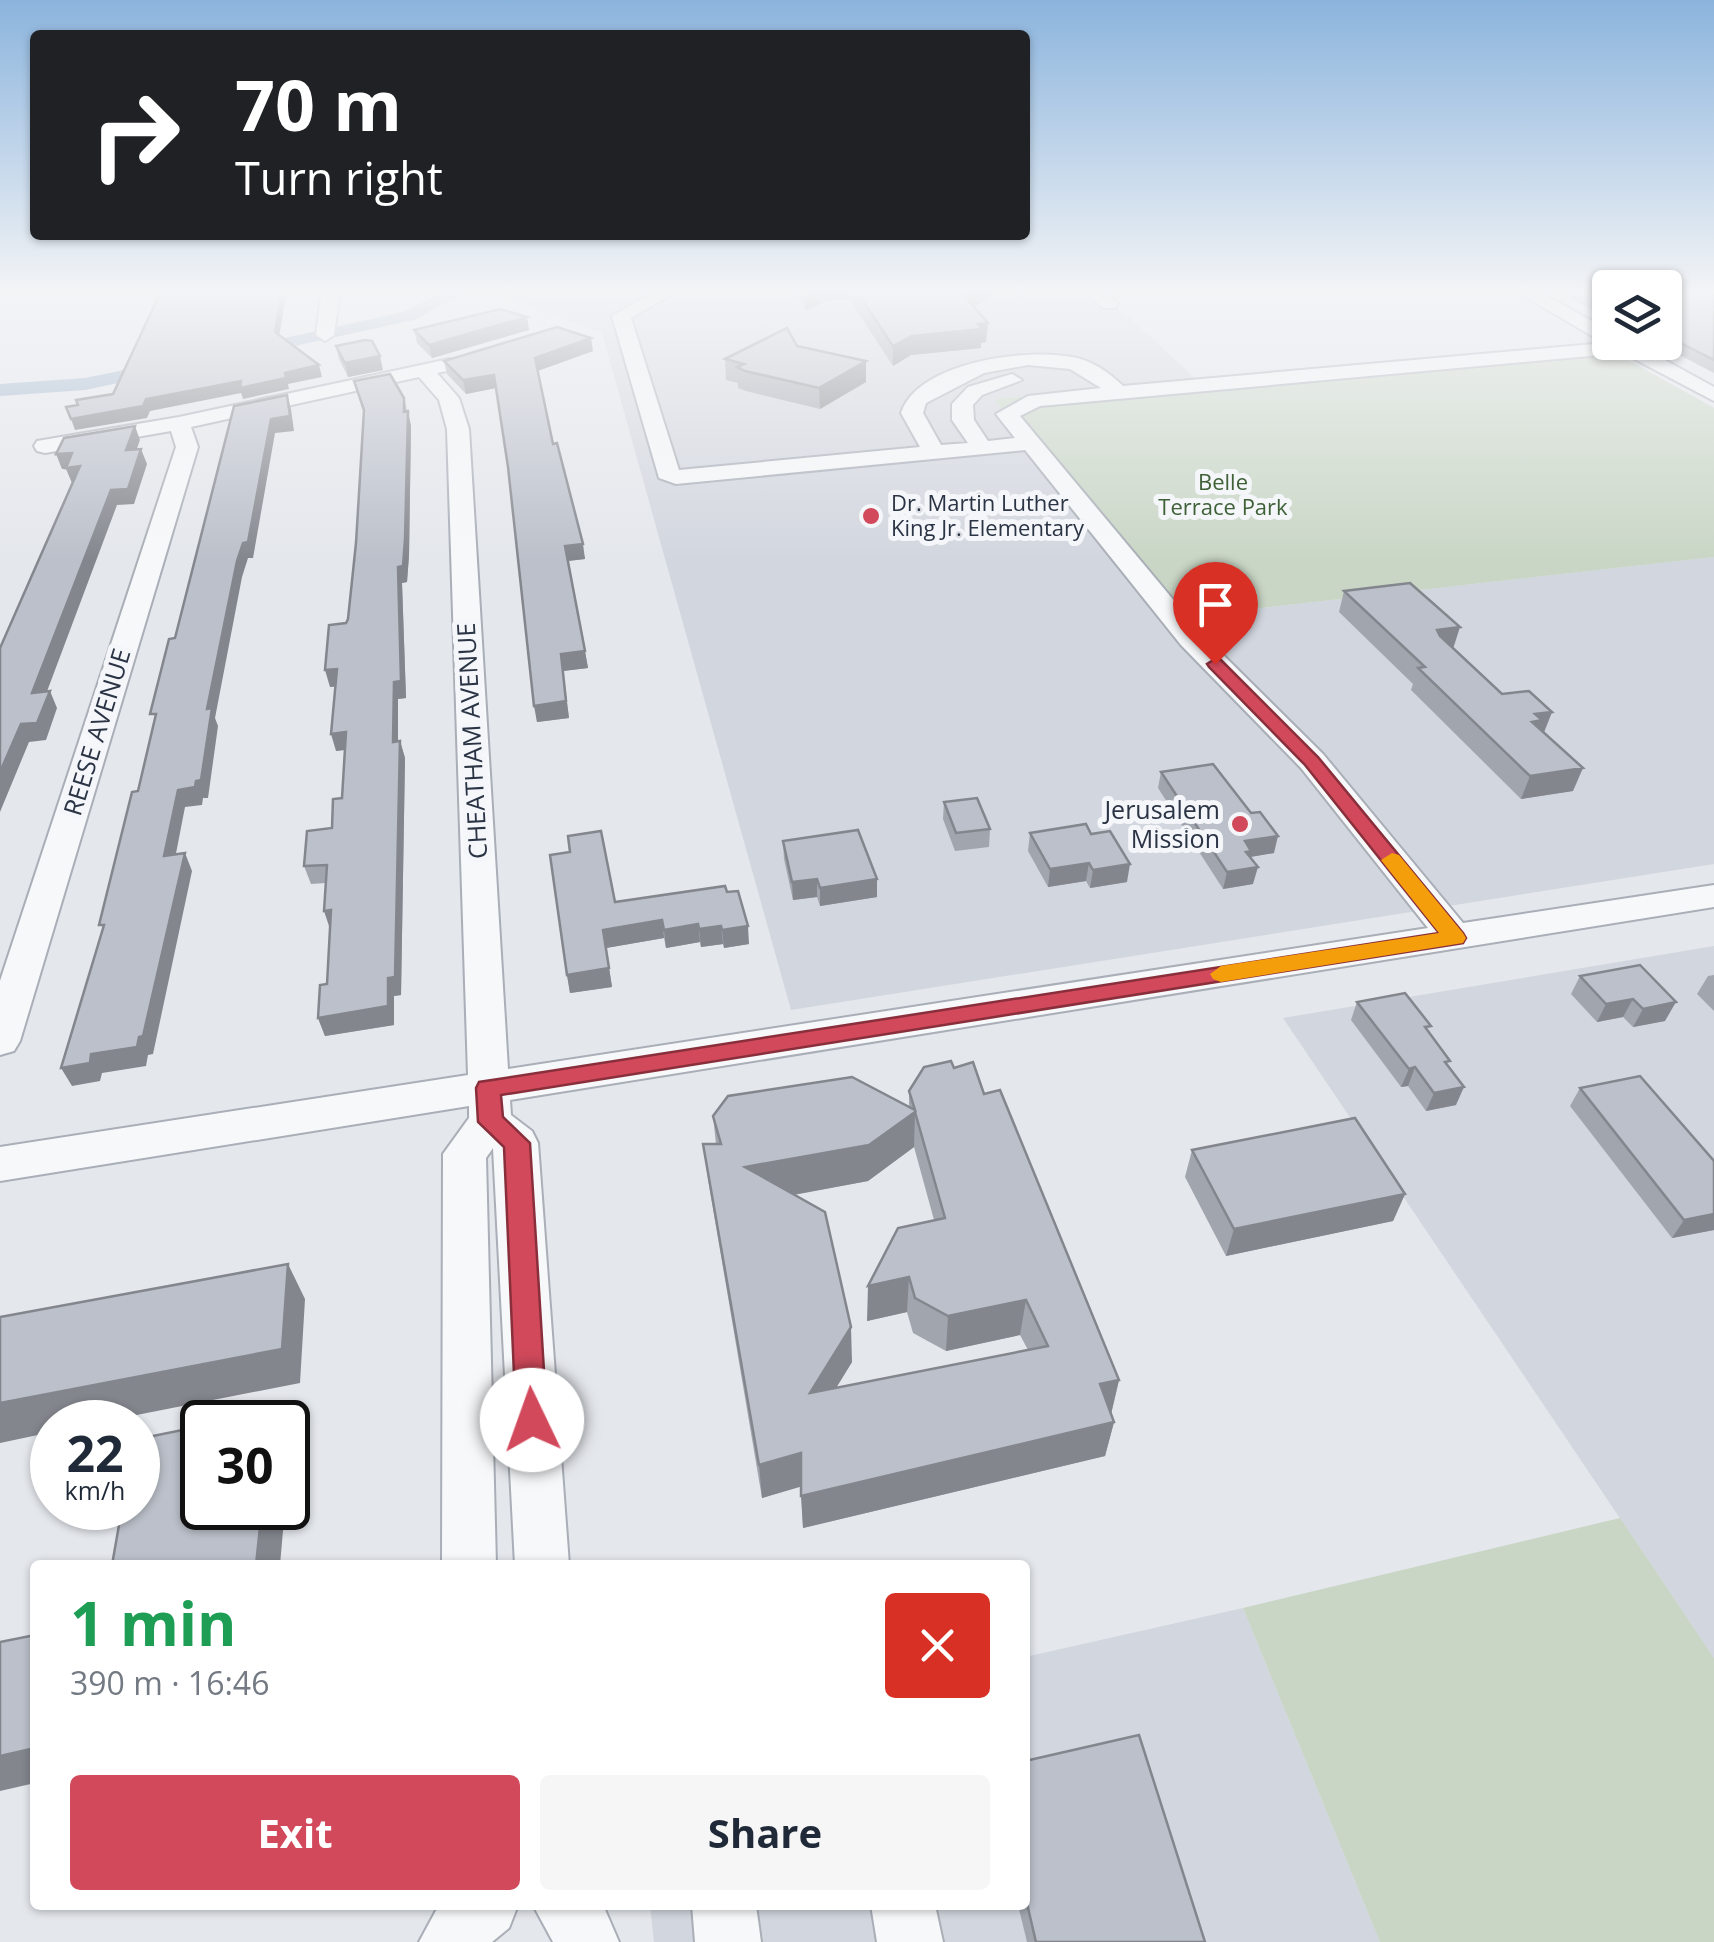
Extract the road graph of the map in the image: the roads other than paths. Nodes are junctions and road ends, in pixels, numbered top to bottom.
1 (380, 380) edge
2 (433, 380) edge
3 (640, 380) edge
4 (946, 380) edge
5 (1018, 380) edge
6 (1103, 380) edge
7 (1260, 380) edge
8 (1686, 380) edge
9 (1119, 394) junction
10 (1714, 395) edge
11 (180, 423) junction
12 (1033, 443) junction
13 (45, 446) dead end
14 (983, 449) junction
15 (935, 453) junction
16 (1714, 896) edge
17 (1455, 938) junction
18 (0, 1041) edge
19 (489, 1105) junction
20 (0, 1164) edge
21 (469, 1560) edge
22 (542, 1560) edge
23 (476, 1910) edge
24 (571, 1910) edge
25 (725, 1910) edge
26 (904, 1910) edge
27 (452, 1942) edge
28 (586, 1942) edge
29 (728, 1942) edge
30 (910, 1942) edge

1 - 11 street
2 - 19 street, CHEATHAM AVENUE
3 - 15 street
4 - 15 street
5 - 14 street
6 - 9 street
7 - 9 street
8 - 10 street
9 - 12 street
11 - 13 street
11 - 18 street, REESE AVENUE
12 - 14 street
12 - 17 street
14 - 15 street
16 - 17 street
17 - 19 street
19 - 20 street
19 - 21 street
19 - 22 street
23 - 27 street
24 - 28 street
25 - 29 street
26 - 30 street

